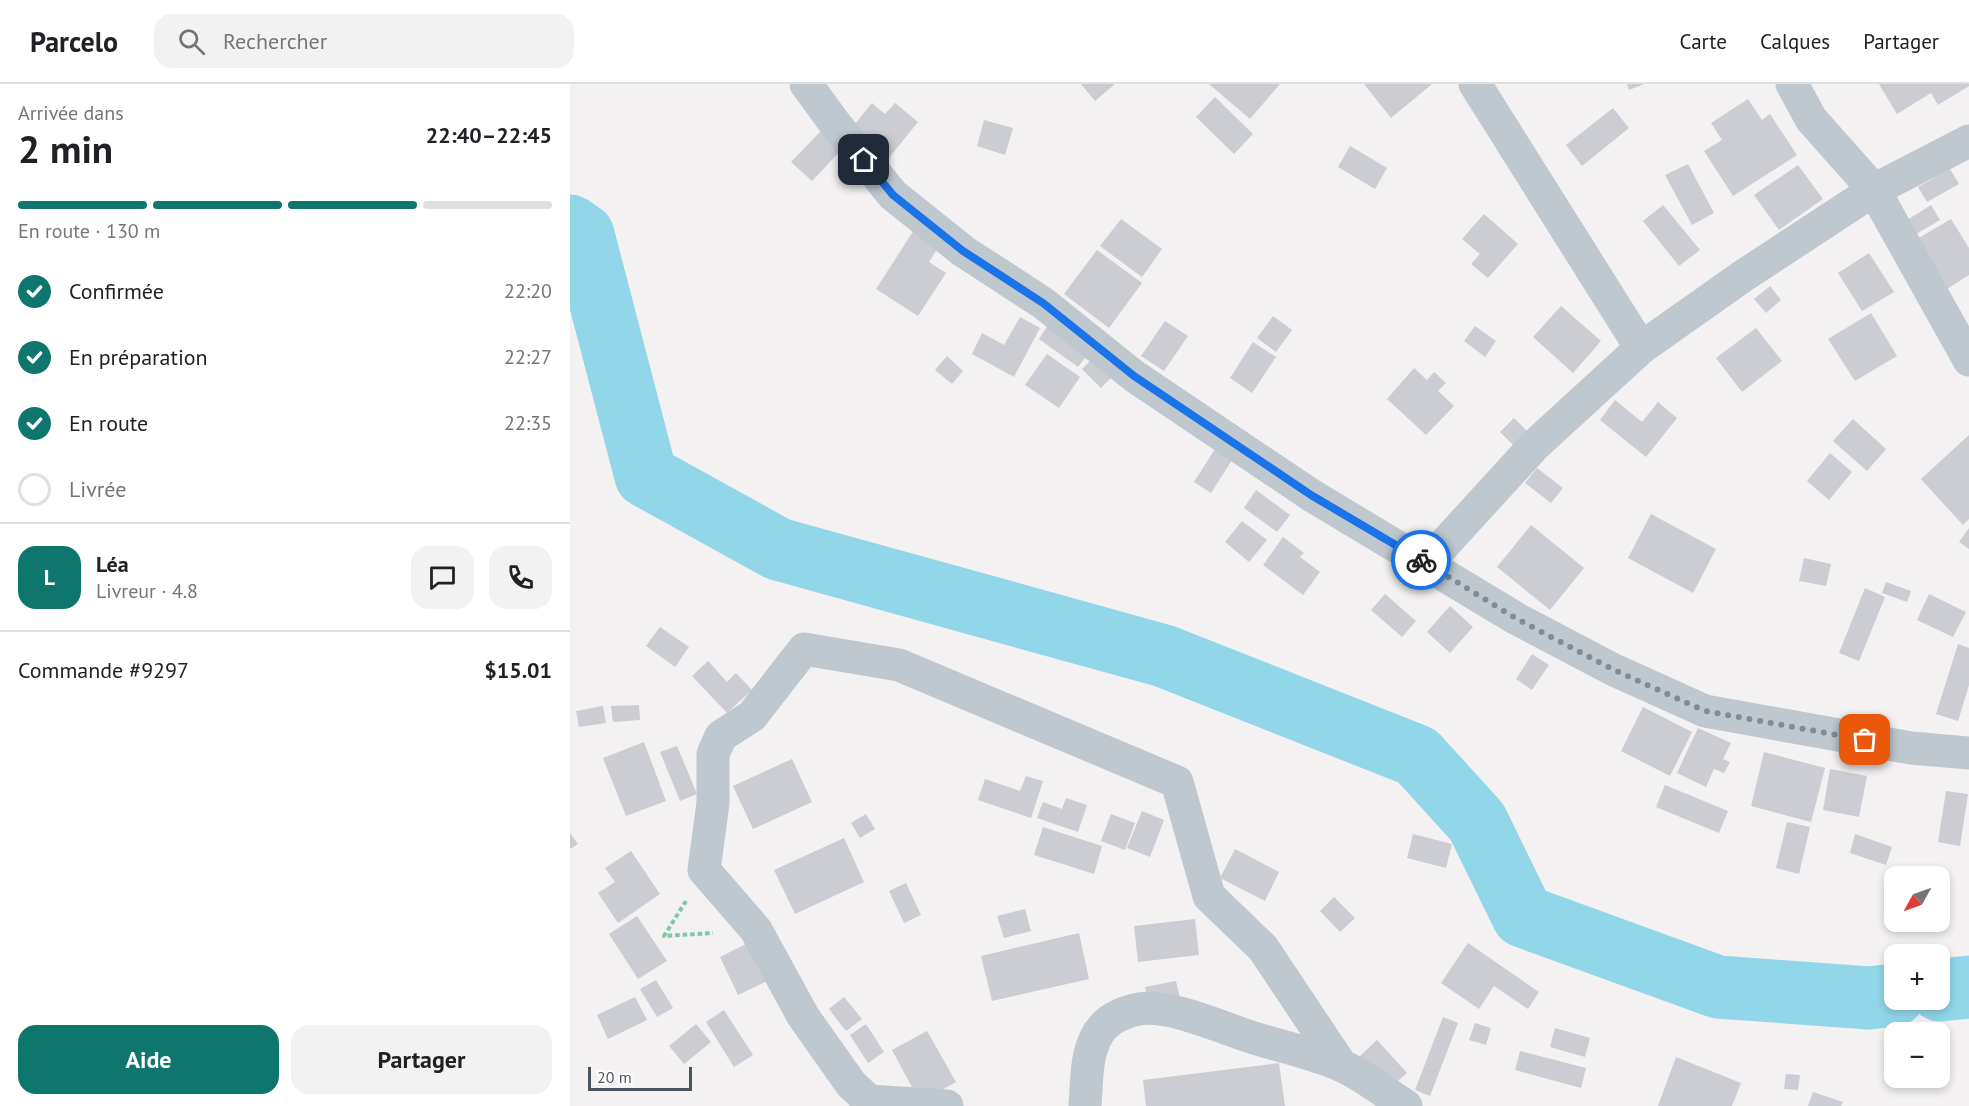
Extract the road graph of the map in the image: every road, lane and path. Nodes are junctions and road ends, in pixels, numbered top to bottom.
1 (806, 84) edge
2 (1475, 84) edge
3 (1792, 84) edge
4 (1969, 141) edge
5 (1874, 190) junction
6 (1641, 348) junction
7 (1969, 360) edge
8 (1427, 563) junction
9 (1969, 753) edge
10 (1341, 1065) junction
11 (873, 1103) edge
12 (948, 1106) edge
13 (1085, 1106) edge
14 (1406, 1106) edge

1 - 8 street
2 - 6 street
3 - 5 street
4 - 5 street
5 - 6 street
5 - 7 street
6 - 8 street
8 - 9 street
10 - 11 street
10 - 13 street
10 - 14 street
11 - 12 street

